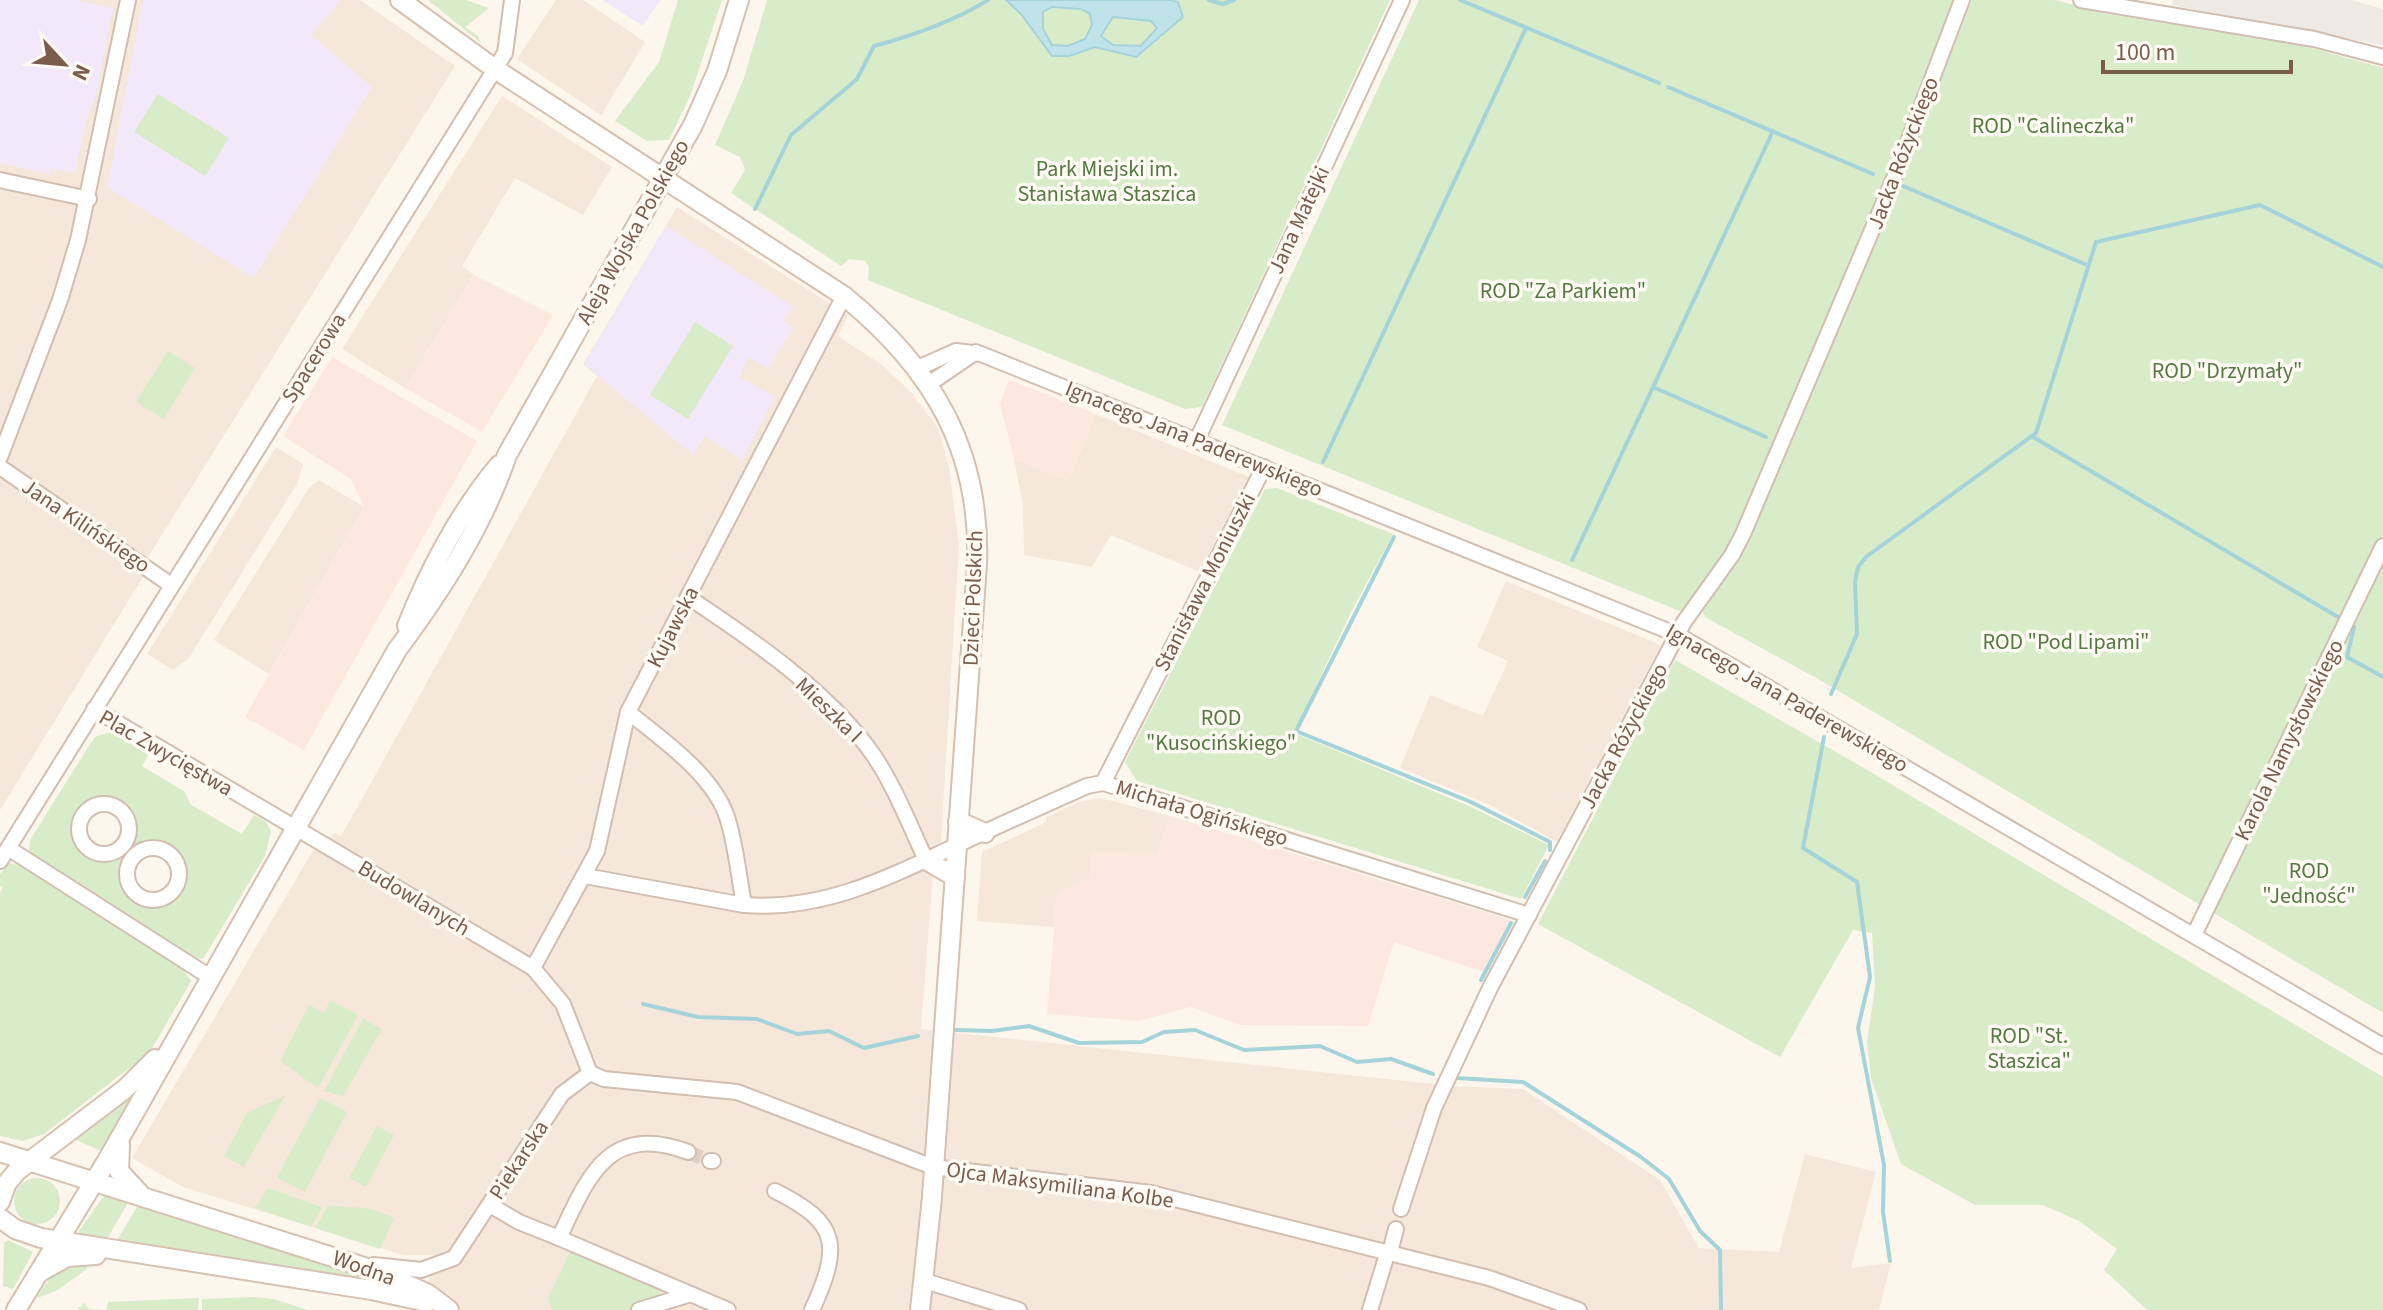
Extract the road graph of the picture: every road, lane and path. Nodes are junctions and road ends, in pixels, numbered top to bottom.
1 (128, 0) edge
2 (400, 0) edge
3 (512, 0) edge
4 (739, 0) edge
5 (1402, 0) edge
6 (1962, 0) edge
7 (2081, 0) edge
8 (2383, 57) edge
9 (495, 69) junction
10 (665, 177) junction
11 (0, 180) edge
12 (89, 199) junction
13 (844, 296) junction
14 (924, 376) junction
15 (1197, 440) junction
16 (0, 457) edge
17 (0, 467) edge
18 (1264, 467) junction
19 (2383, 546) edge
20 (171, 585) junction
21 (688, 597) junction
22 (1678, 635) junction
23 (94, 709) junction
24 (628, 712) junction
25 (1103, 783) junction
26 (958, 821) junction
27 (296, 828) junction
28 (985, 833) junction
29 (957, 846) junction
30 (4, 854) edge
31 (926, 860) junction
32 (585, 876) junction
33 (955, 877) junction
34 (744, 905) junction
35 (1529, 915) junction
36 (2194, 935) junction
37 (533, 968) junction
38 (210, 977) junction
39 (176, 1036) junction
40 (2383, 1046) edge
41 (590, 1073) junction
42 (72, 1131) junction
43 (124, 1131) junction
44 (0, 1150) edge
45 (688, 1152) tunnel mouth
46 (30, 1162) junction
47 (933, 1167) junction
48 (94, 1183) junction
49 (775, 1191) dead end
50 (0, 1202) edge
51 (154, 1202) junction
52 (490, 1205) junction
53 (1401, 1209) dead end
54 (0, 1218) edge
55 (1396, 1229) dead end
56 (559, 1238) junction
57 (59, 1241) junction
58 (1389, 1251) junction
59 (144, 1255) junction
60 (341, 1259) junction
61 (377, 1271) junction
62 (925, 1281) junction
63 (29, 1284) junction
64 (371, 1290) junction
65 (691, 1294) junction
66 (445, 1308) edge
67 (16, 1310) edge
68 (639, 1310) edge
69 (683, 1310) edge
70 (698, 1310) edge
71 (728, 1310) edge
72 (812, 1310) edge
73 (920, 1310) edge
74 (1019, 1310) edge
75 (1370, 1310) edge
76 (1579, 1310) edge

1 - 12 street
2 - 9 street, Dzieci Polskich
3 - 9 street, Spacerowa
4 - 10 street, Aleja Wojska Polskiego
5 - 15 street, Jana Matejki
6 - 22 street, Jacka Różyckiego
7 - 8 street
9 - 10 street, Dzieci Polskich
9 - 20 street, Spacerowa
10 - 13 street, Dzieci Polskich
10 - 27 street, Aleja Wojska Polskiego
11 - 12 street
12 - 16 street
13 - 14 street, Dzieci Polskich
13 - 21 street, Kujawska
14 - 15 street, Ignacego Jana Paderewskiego
14 - 26 street, Dzieci Polskich
15 - 18 street, Ignacego Jana Paderewskiego
17 - 20 street, Jana Kilińskiego
18 - 22 street, Ignacego Jana Paderewskiego
18 - 25 street, Stanisława Moniuszki
19 - 36 street, Karola Namysłowskiego
20 - 23 street, Spacerowa
21 - 24 street, Kujawska
21 - 31 street, Mieszka I
22 - 35 street, Jacka Różyckiego
22 - 36 street, Ignacego Jana Paderewskiego
23 - 27 street, Plac Zwycięstwa
23 - 30 street, Plac Zwycięstwa
24 - 32 street, Kujawska
24 - 34 street
25 - 28 street, Michała Ogińskiego
25 - 35 street, Michała Ogińskiego
26 - 28 street
26 - 29 street, Dzieci Polskich
27 - 37 street, Budowlanych
27 - 38 street, Aleja Wojska Polskiego
28 - 29 street, Michała Ogińskiego
29 - 31 street, Michała Ogińskiego
29 - 33 street, Dzieci Polskich
30 - 38 street, Plac Zwycięstwa
31 - 33 street
31 - 34 street, Michała Ogińskiego
32 - 34 street, Michała Ogińskiego
32 - 37 street, Kujawska
33 - 47 street, Dzieci Polskich
35 - 53 street, Jacka Różyckiego
36 - 40 street, Ignacego Jana Paderewskiego
37 - 41 street
38 - 39 street
39 - 42 street
39 - 43 street
41 - 47 street, Ojca Maksymiliana Kolbe
41 - 52 street, Piekarska
42 - 44 street
42 - 46 street
43 - 48 street
43 - 51 street
44 - 46 street, Wodna
45 - 56 street
46 - 48 street, Wodna
46 - 50 street
47 - 58 street, Ojca Maksymiliana Kolbe
47 - 62 street, Dzieci Polskich
48 - 51 street, Wodna
48 - 57 street
49 - 72 street
51 - 60 street, Wodna
52 - 56 street
52 - 60 street, Piekarska
54 - 57 street, Wodna
55 - 58 street
56 - 65 street
57 - 59 street, Wodna
57 - 63 street
58 - 75 street
58 - 76 street, Ojca Maksymiliana Kolbe
59 - 63 street
59 - 64 street, Wodna
60 - 61 street, Wodna
61 - 64 street
61 - 66 street, Wodna
62 - 73 street, Dzieci Polskich
62 - 74 street
63 - 67 street
64 - 66 street, Wodna
65 - 68 street
65 - 69 street
65 - 70 street
65 - 71 street

